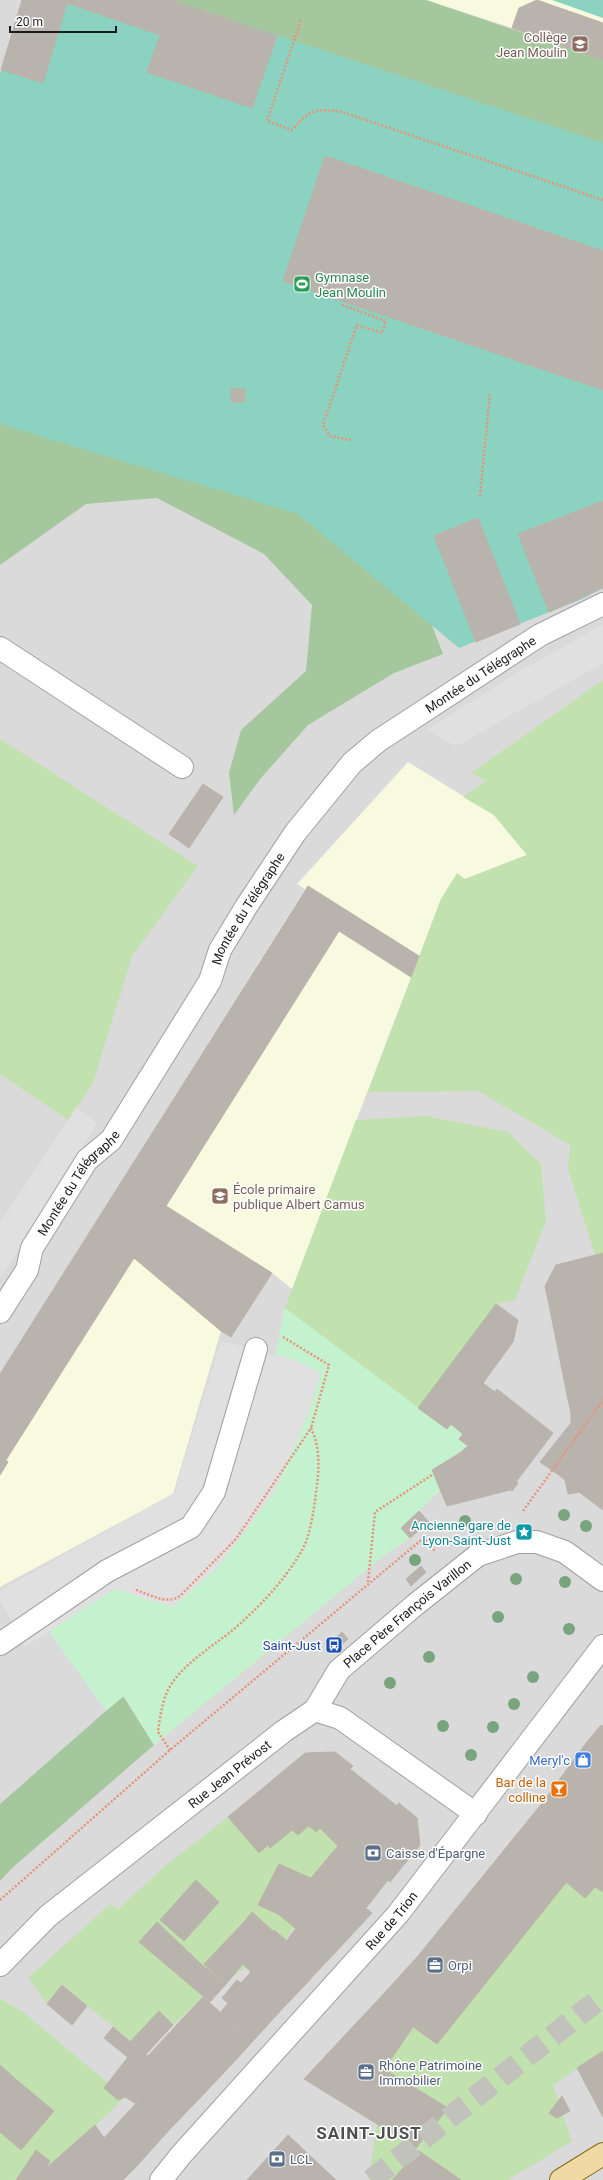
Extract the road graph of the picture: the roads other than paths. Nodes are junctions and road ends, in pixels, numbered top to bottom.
1 (603, 604) edge
2 (0, 648) edge
3 (182, 767) dead end
4 (0, 1312) edge
5 (256, 1349) road end
6 (603, 1580) edge
7 (7, 1639) edge
8 (603, 1646) edge
9 (315, 1710) junction
10 (476, 1814) junction
11 (0, 1966) edge
12 (603, 2154) edge
13 (161, 2180) edge
14 (561, 2180) edge

1 - 4 street, Montée du Télégraphe
2 - 3 street
5 - 7 street
6 - 9 street, Place Père François Varillon
8 - 10 street, Rue de Trion
9 - 10 street
9 - 11 street, Rue Jean Prévost
10 - 13 street, Rue de Trion
12 - 14 main road

